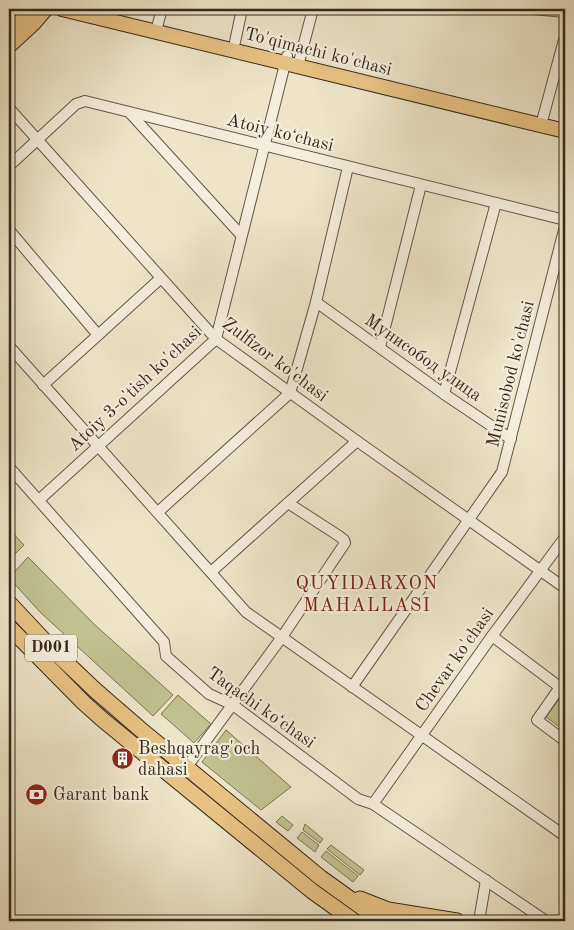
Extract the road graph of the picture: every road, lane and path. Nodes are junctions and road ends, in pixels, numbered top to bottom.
1 (33, 9) edge
2 (46, 9) edge
3 (62, 9) edge
4 (101, 9) edge
5 (162, 9) edge
6 (242, 9) edge
7 (314, 9) edge
8 (533, 9) edge
9 (565, 12) edge
10 (157, 27) junction
11 (9, 32) edge
12 (565, 36) edge
13 (235, 42) junction
14 (9, 46) edge
15 (292, 61) junction
16 (9, 108) edge
17 (129, 111) junction
18 (541, 122) junction
19 (565, 124) edge
20 (565, 131) edge
21 (37, 140) junction
22 (264, 146) junction
23 (9, 166) edge
24 (348, 167) junction
25 (421, 185) junction
26 (496, 203) junction
27 (565, 220) edge
28 (565, 226) edge
29 (9, 230) edge
30 (241, 235) junction
31 (161, 278) junction
32 (316, 302) junction
33 (98, 335) junction
34 (216, 339) junction
35 (9, 346) edge
36 (380, 347) junction
37 (43, 385) junction
38 (290, 393) junction
39 (444, 394) junction
40 (511, 439) junction
41 (357, 441) junction
42 (98, 446) junction
43 (9, 467) edge
44 (39, 500) junction
45 (288, 503) junction
46 (158, 512) junction
47 (468, 520) junction
48 (565, 537) edge
49 (540, 570) junction
50 (211, 572) junction
51 (565, 588) edge
52 (9, 603) edge
53 (9, 626) edge
54 (492, 636) junction
55 (282, 637) junction
56 (352, 687) junction
57 (562, 689) edge
58 (233, 705) junction
59 (422, 735) junction
60 (565, 741) edge
61 (186, 768) junction
62 (373, 804) junction
63 (565, 836) edge
64 (321, 878) junction
65 (486, 880) junction
66 (312, 891) junction
67 (335, 921) edge
68 (354, 921) edge
69 (381, 921) edge
70 (457, 921) edge
71 (479, 921) edge
72 (546, 921) edge

1 - 11 main road
2 - 14 main road
3 - 10 main road, To'qimachi ko'chasi
4 - 10 main road, To'qimachi ko'chasi
5 - 10 street
6 - 13 street
7 - 15 street, Atoiy 3-o'tish ko'chasi
8 - 9 street
10 - 13 main road, To'qimachi ko'chasi
10 - 15 main road, To'qimachi ko'chasi
12 - 18 street
13 - 15 main road, To'qimachi ko'chasi
15 - 18 main road, To'qimachi ko'chasi
15 - 22 street, Atoiy 3-o'tish ko'chasi
16 - 21 street, Zulfizor ko'chasi
17 - 21 street, Atoiy koʻchasi
17 - 22 street, Atoiy koʻchasi
17 - 30 street
18 - 19 main road, To'qimachi ko'chasi
18 - 20 main road, To'qimachi ko'chasi
21 - 23 street, Atoiy koʻchasi
21 - 31 street, Zulfizor ko'chasi
22 - 24 street, Atoiy koʻchasi
22 - 30 street, Atoiy 3-o'tish ko'chasi
24 - 25 street, Atoiy koʻchasi
24 - 32 street
25 - 26 street, Atoiy koʻchasi
25 - 36 street
26 - 27 street, Atoiy koʻchasi
26 - 39 street
28 - 40 street, Munisobod ko'chasi
29 - 33 street
30 - 34 street, Atoiy 3-o'tish ko'chasi
31 - 33 street
31 - 34 street, Zulfizor ko'chasi
32 - 36 street, Мунисобод улица
32 - 38 street
33 - 37 street
34 - 38 street, Zulfizor ko'chasi
34 - 42 street, Atoiy 3-o'tish ko'chasi
35 - 37 street
36 - 39 street, Мунисобод улица
37 - 42 street
38 - 41 street, Zulfizor ko'chasi
38 - 46 street
39 - 40 street, Мунисобод улица
40 - 47 street, Munisobod ko'chasi
41 - 45 street
41 - 47 street, Zulfizor ko'chasi
42 - 44 street, Atoiy 3-o'tish ko'chasi
42 - 46 street
43 - 44 street, Taqachi koʻchasi
44 - 58 street, Taqachi koʻchasi
45 - 50 street
45 - 55 street
46 - 50 street
47 - 49 street, Zulfizor ko'chasi
47 - 56 street, Munisobod ko'chasi
48 - 49 street, Chevar ko'chasi
49 - 51 street, Zulfizor ko'chasi
49 - 54 street, Chevar ko'chasi
50 - 55 street
52 - 61 highway, D001
53 - 66 highway, D001
54 - 57 street
54 - 59 street, Chevar ko'chasi
55 - 56 street
55 - 58 street
56 - 59 street
57 - 60 street
58 - 61 street
58 - 62 street, Taqachi koʻchasi
59 - 62 street, Chevar ko'chasi
59 - 63 street
61 - 64 highway, D001
62 - 65 street, Taqachi koʻchasi
64 - 69 highway, D001
64 - 70 highway
65 - 71 street
65 - 72 street, Taqachi koʻchasi
66 - 67 highway
66 - 68 highway, D001

